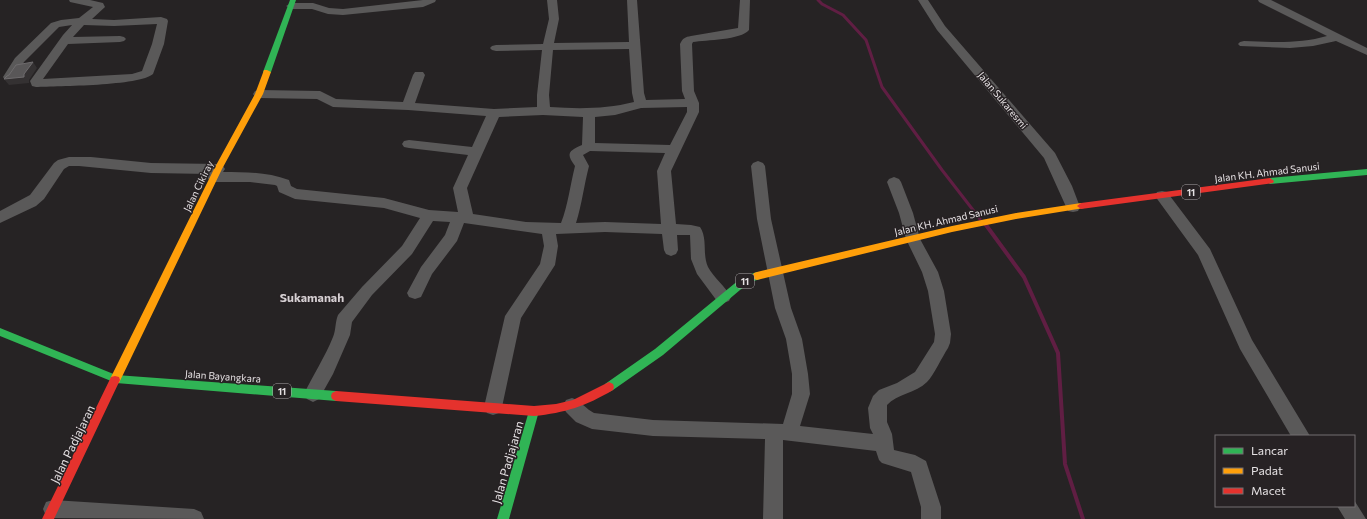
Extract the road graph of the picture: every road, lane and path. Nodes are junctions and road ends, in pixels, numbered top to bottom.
1 (74, 0) edge
2 (431, 0) edge
3 (552, 0) edge
4 (632, 0) edge
5 (745, 0) edge
6 (923, 0) edge
7 (1263, 0) edge
8 (292, 3) edge
9 (80, 23) junction
10 (1336, 37) junction
11 (120, 39) dead end
12 (65, 41) junction
13 (1244, 44) dead end
14 (636, 45) junction
15 (548, 46) junction
16 (496, 48) dead end
17 (1367, 52) edge
18 (418, 74) dead end
19 (9, 77) edge
20 (259, 94) junction
21 (693, 103) junction
22 (641, 104) junction
23 (408, 106) junction
24 (543, 111) junction
25 (494, 113) junction
26 (589, 113) junction
27 (409, 144) dead end
28 (588, 147) junction
29 (674, 149) junction
30 (476, 152) junction
31 (758, 166) dead end
32 (1367, 172) edge
33 (216, 173) junction
34 (894, 182) dead end
35 (1162, 196) junction
36 (1073, 207) junction
37 (428, 215) junction
38 (0, 218) edge
39 (462, 218) junction
40 (567, 228) junction
41 (548, 229) junction
42 (670, 230) junction
43 (913, 239) junction
44 (671, 250) dead end
45 (775, 271) junction
46 (415, 293) dead end
47 (724, 297) junction
48 (0, 332) edge
49 (116, 379) junction
50 (313, 394) junction
51 (572, 406) junction
52 (493, 407) junction
53 (534, 411) junction
54 (782, 432) junction
55 (1301, 435) edge
56 (884, 444) junction
57 (1348, 507) edge
58 (51, 514) edge
59 (194, 519) edge
60 (503, 519) edge
61 (773, 519) edge
62 (931, 519) edge
63 (1356, 519) edge

1 - 9 street
2 - 8 street
3 - 15 street
4 - 14 street
5 - 21 street
6 - 36 street, Jalan Sukaresmi
7 - 10 street
8 - 20 main road, Jalan Cikiray
9 - 12 street
9 - 12 street
9 - 19 street
10 - 13 street
10 - 17 street
11 - 12 street
14 - 15 street
14 - 22 street
15 - 16 street
15 - 24 street
18 - 23 street
20 - 23 street
20 - 33 main road, Jalan Cikiray
21 - 22 street
21 - 29 street
22 - 26 street
23 - 25 street
24 - 25 street
24 - 26 street
25 - 30 street
26 - 28 street
27 - 30 street
28 - 29 street
28 - 40 street
29 - 42 street
30 - 39 street
31 - 45 street
32 - 35 main road, Jalan KH. Ahmad Sanusi / 11
33 - 37 street
33 - 38 street
33 - 49 main road, Jalan Cikiray
34 - 43 street
35 - 36 main road, Jalan KH. Ahmad Sanusi / 11
35 - 55 street
36 - 43 main road, Jalan KH. Ahmad Sanusi / 11
37 - 39 street
37 - 50 street
39 - 41 street
39 - 46 street
40 - 41 street
40 - 42 street
41 - 52 street
42 - 44 street
42 - 47 street
43 - 45 main road, Jalan KH. Ahmad Sanusi / 11
43 - 56 street
45 - 47 main road, Jalan KH. Ahmad Sanusi / 11
45 - 54 street
47 - 51 main road, Jalan KH. Ahmad Sanusi / 11
48 - 49 main road, Jalan Bayangkara / 11
49 - 50 main road, Jalan Bayangkara / 11
49 - 58 main road, Jalan Padjajaran
50 - 52 main road, Jalan Bayangkara / 11
51 - 53 main road, Jalan Bayangkara / 11
51 - 54 street
52 - 53 main road, Jalan Bayangkara / 11
53 - 60 main road, Jalan Padjajaran
54 - 56 street
54 - 61 street
56 - 62 street
57 - 63 street
58 - 59 street

